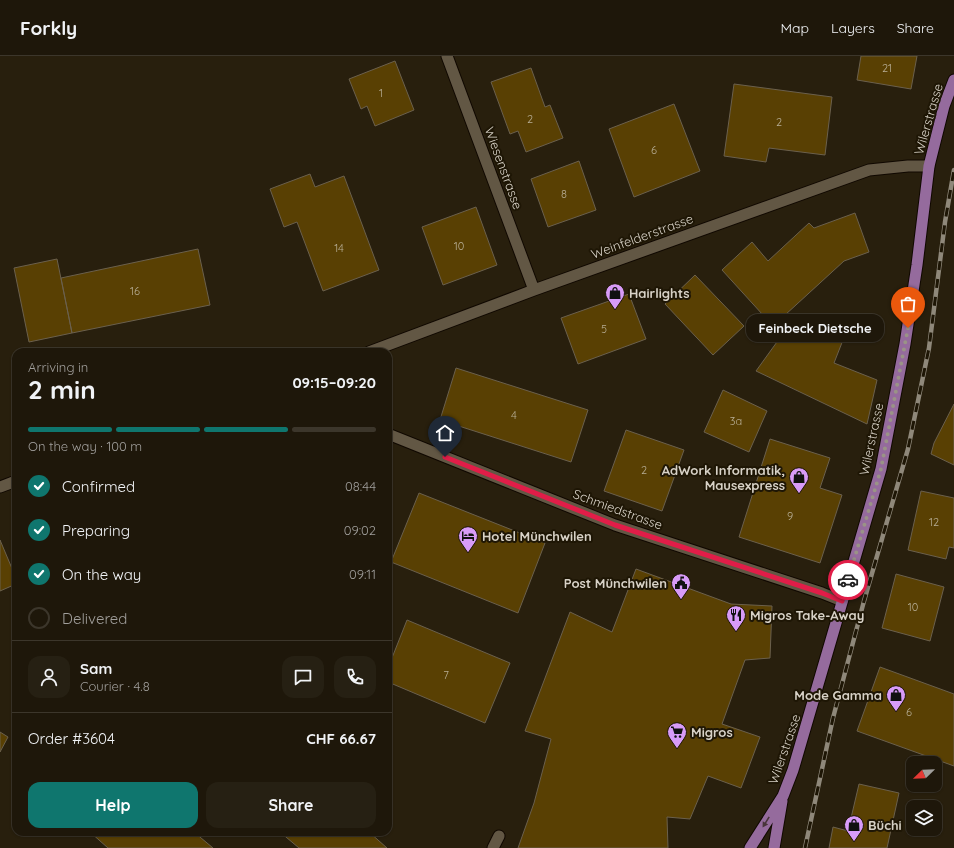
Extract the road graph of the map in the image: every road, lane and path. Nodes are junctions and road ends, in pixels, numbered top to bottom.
1 (447, 56) edge
2 (954, 80) edge
3 (929, 166) junction
4 (534, 290) junction
5 (380, 348) edge
6 (392, 436) edge
7 (12, 482) edge
8 (0, 487) edge
9 (842, 601) junction
10 (783, 796) junction
11 (499, 836) dead end
12 (494, 848) edge
13 (750, 848) edge
14 (774, 848) edge

1 - 4 street, Wiesenstrasse
2 - 3 main road, Wilerstrasse
3 - 4 street, Weinfelderstrasse
3 - 9 main road, Wilerstrasse
4 - 5 street, Weinfelderstrasse
6 - 9 street, Schmiedstrasse
7 - 8 street
9 - 10 main road, Wilerstrasse
10 -> 13 main road, Wilerstrasse
10 - 14 main road, Wilerstrasse
11 - 12 street

